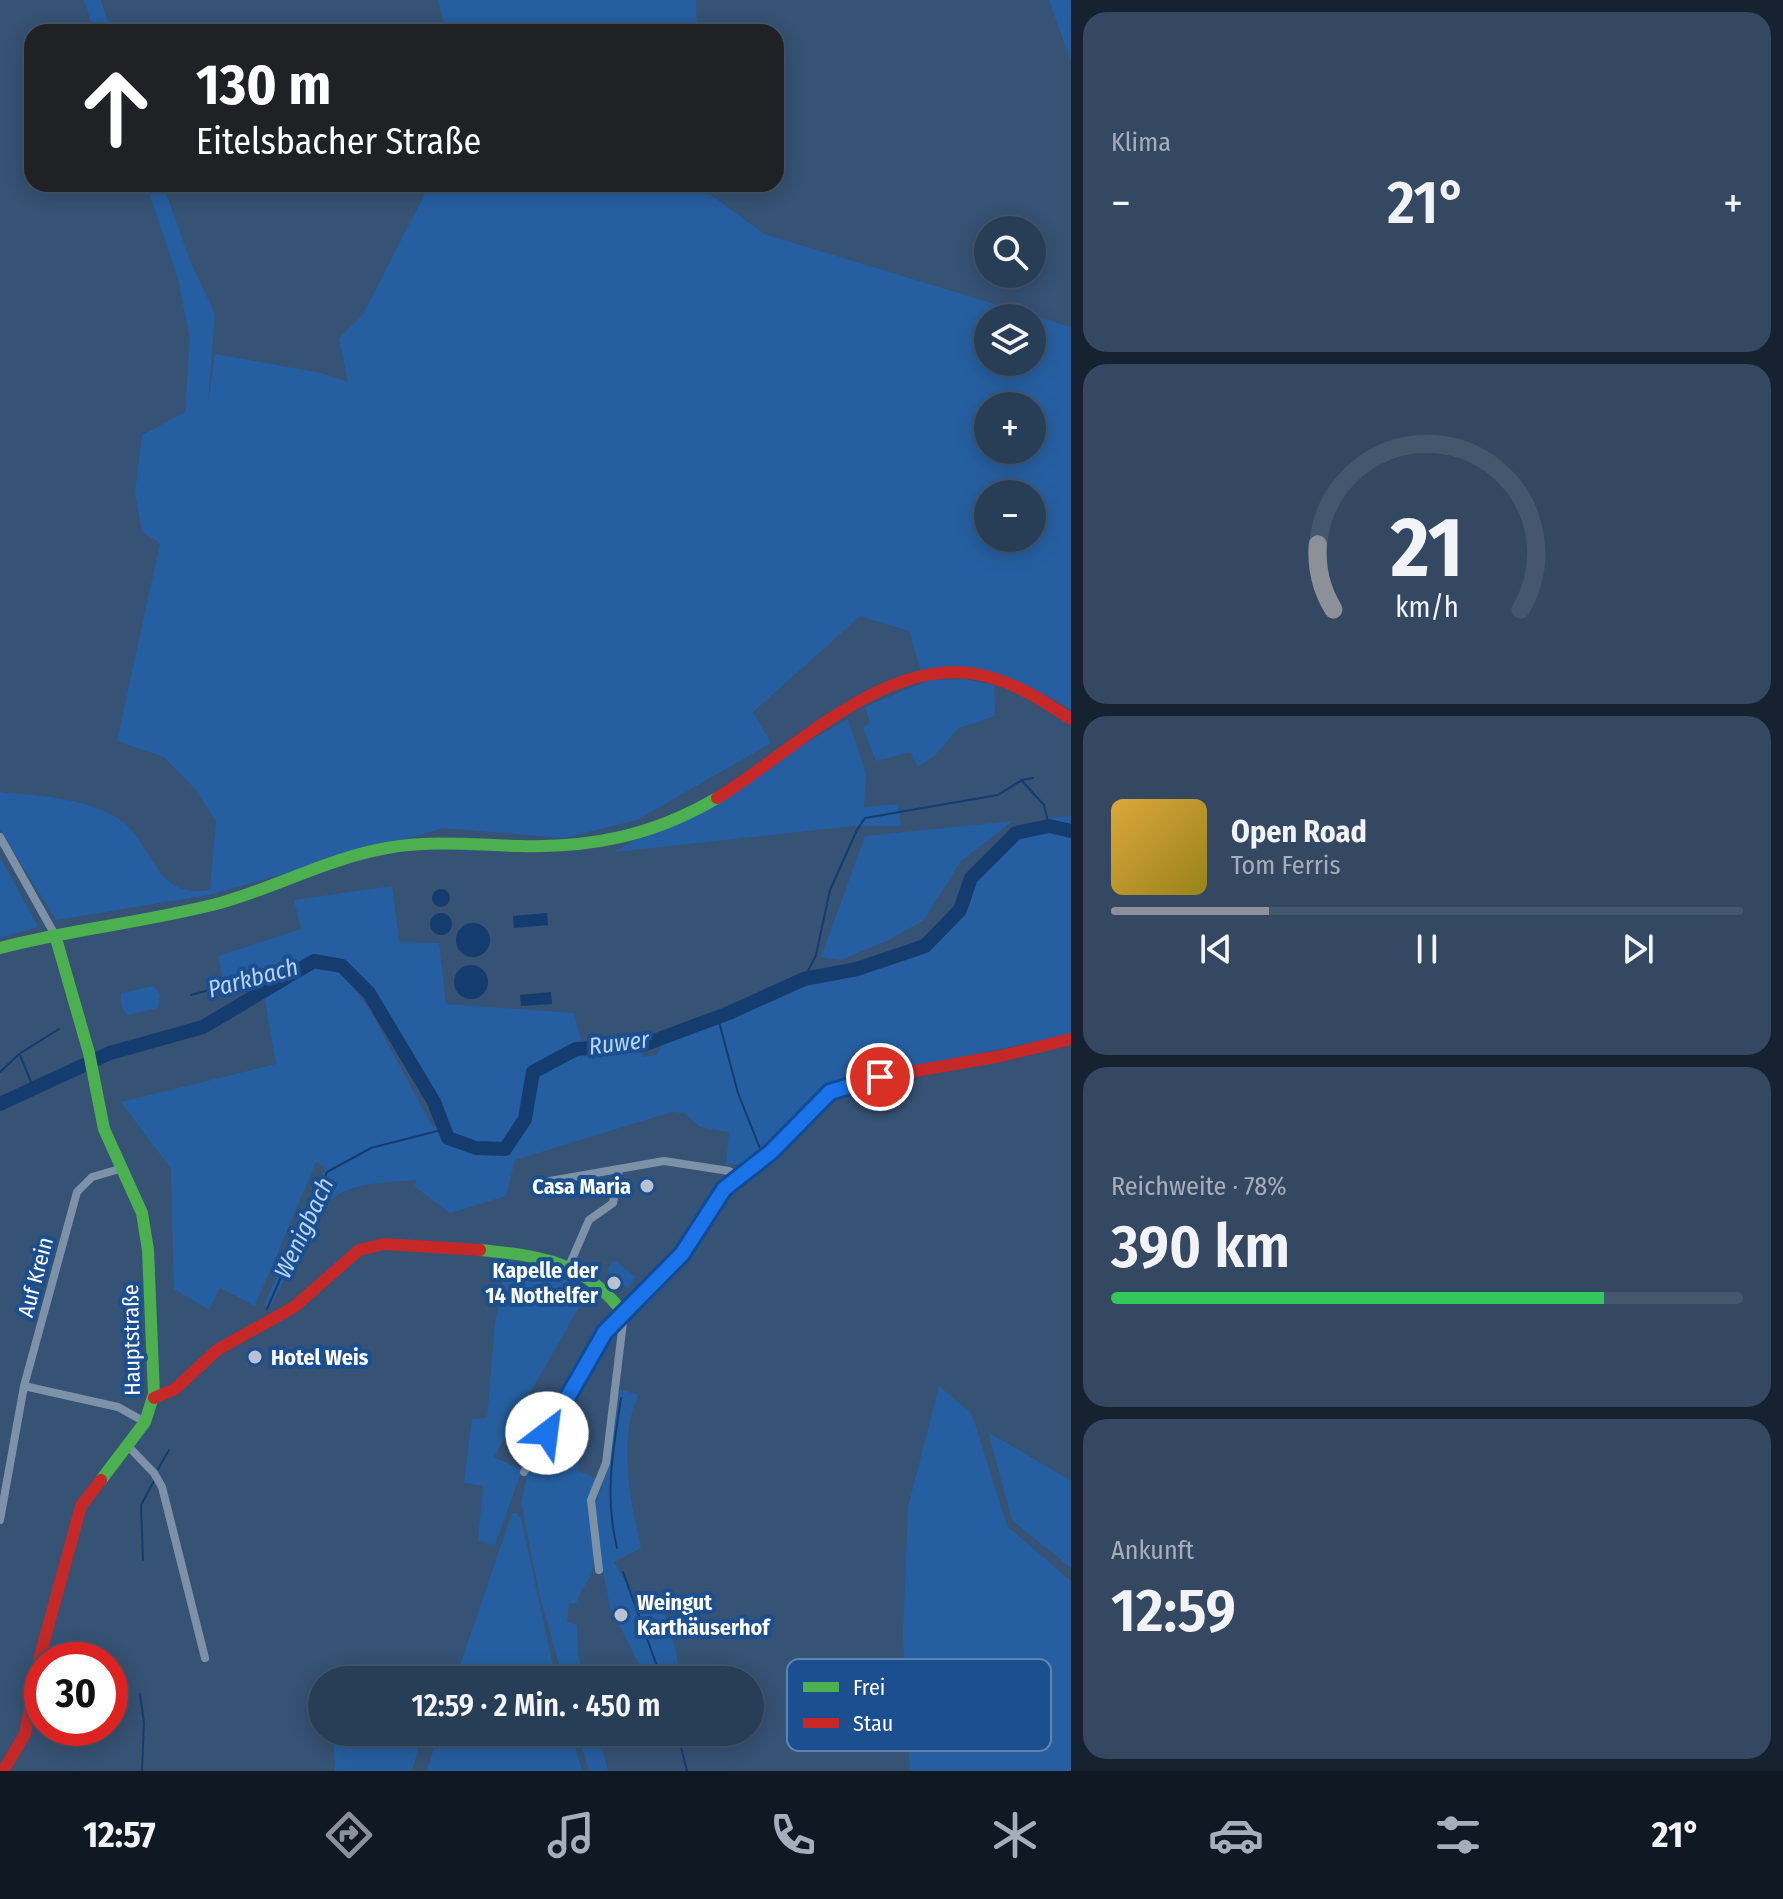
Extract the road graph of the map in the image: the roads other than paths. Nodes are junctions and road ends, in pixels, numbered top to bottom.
1 (1071, 719) edge
2 (0, 837) edge
3 (55, 935) junction
4 (0, 948) edge
5 (1071, 1039) edge
6 (124, 1168) junction
7 (619, 1169) junction
8 (738, 1176) junction
9 (550, 1181) dead end
10 (569, 1266) junction
11 (624, 1314) junction
12 (24, 1386) junction
13 (154, 1398) junction
14 (145, 1422) junction
15 (127, 1445) junction
16 (524, 1472) dead end
17 (0, 1520) edge
18 (599, 1570) dead end
19 (205, 1658) dead end
20 (3, 1771) edge

1 - 3 street
2 - 3 street
3 - 4 street
3 - 6 street, Hauptstraße
5 - 8 street
6 - 12 street, Auf Krein
6 - 13 street, Hauptstraße
7 - 8 street
7 - 9 street
7 - 10 street
8 - 11 street
10 - 11 street
10 - 13 street
11 - 16 street
11 - 18 street
12 - 14 street
12 - 17 street, Auf Krein
13 - 14 street, Hauptstraße
14 - 15 street, Hauptstraße
15 - 19 street
15 - 20 street, Hauptstraße

